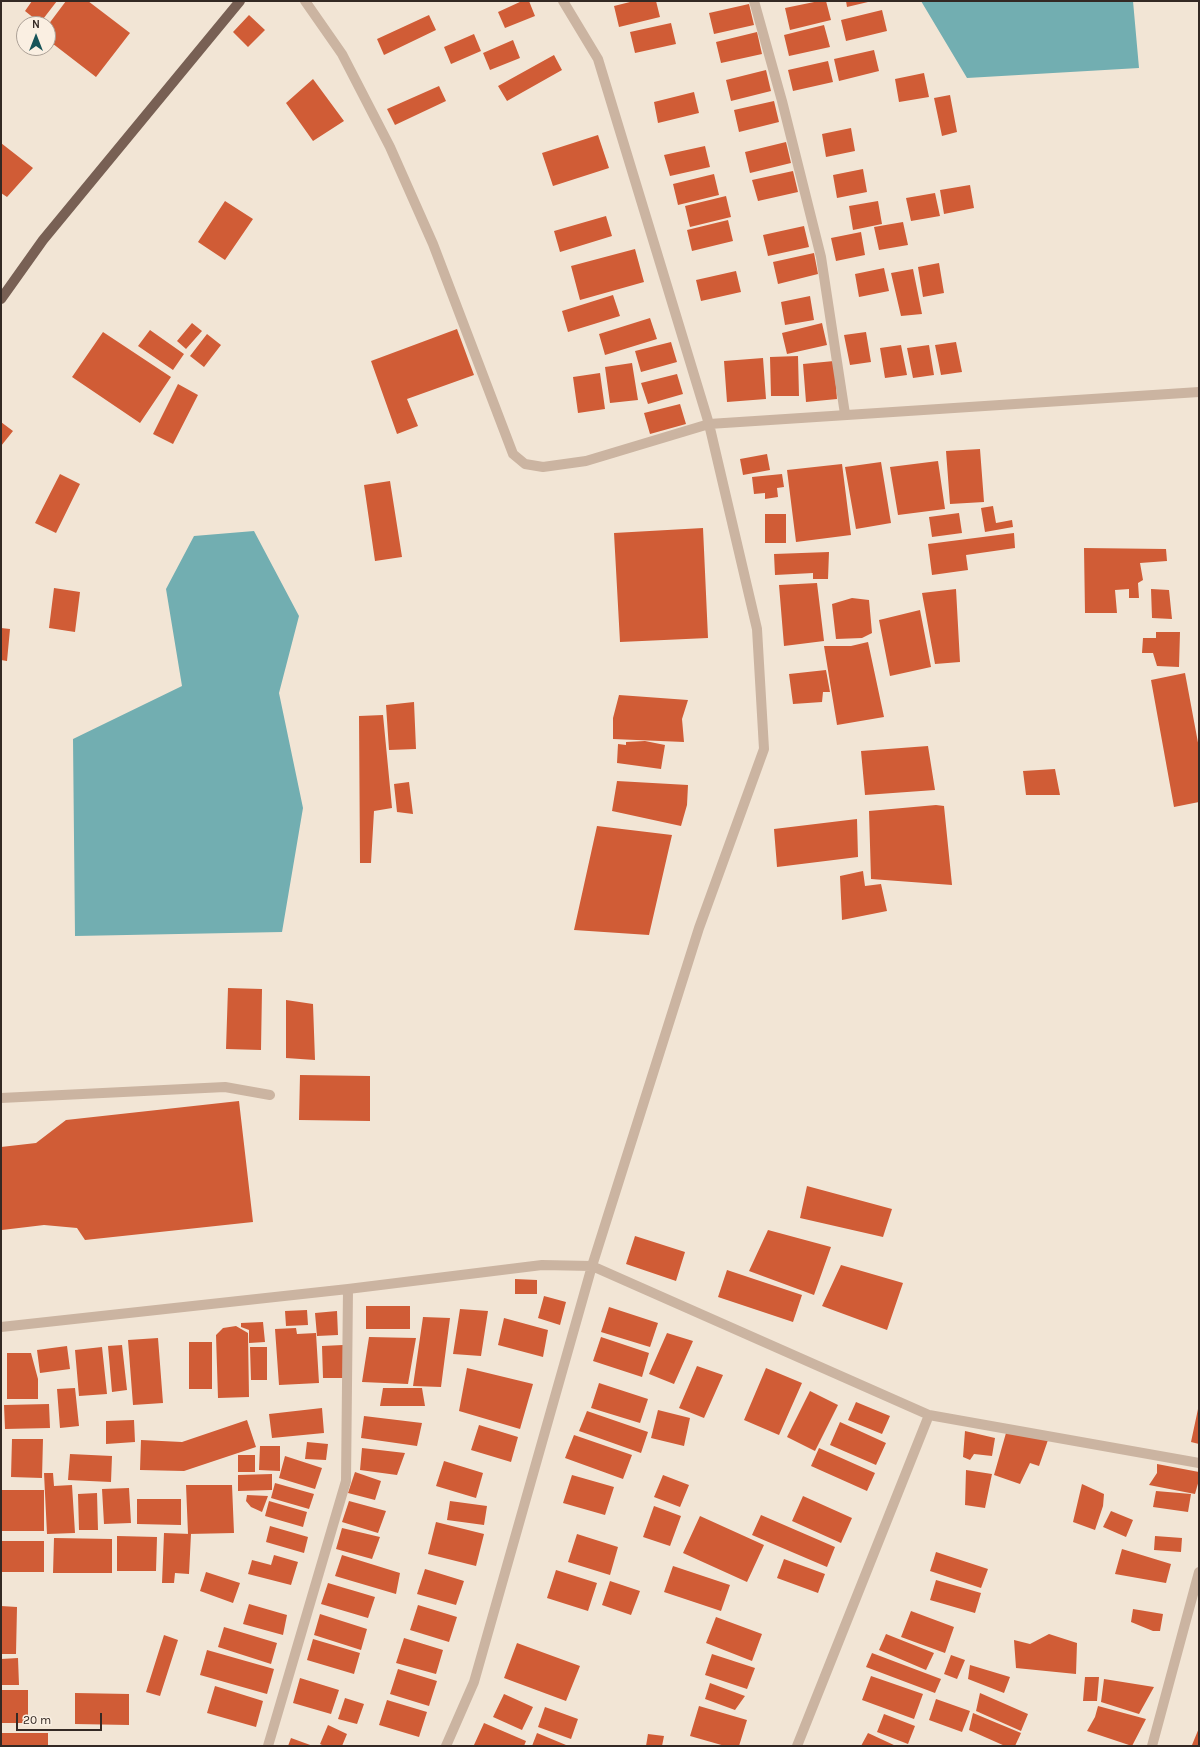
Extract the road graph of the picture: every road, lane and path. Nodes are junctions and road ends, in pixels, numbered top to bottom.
1 (240, 1) edge
2 (304, 1) edge
3 (563, 1) edge
4 (754, 1) edge
5 (1, 300) edge
6 (1199, 392) edge
7 (845, 414) junction
8 (709, 424) junction
9 (270, 1095) dead end
10 (1, 1098) edge
11 (592, 1266) junction
12 (348, 1289) junction
13 (1, 1327) edge
14 (929, 1416) junction
15 (1199, 1463) edge
16 (1199, 1572) edge
17 (268, 1746) edge
18 (446, 1746) edge
19 (797, 1746) edge
20 (1152, 1746) edge

1 - 5 main road
2 - 8 street
3 - 8 street
4 - 7 street
6 - 7 street
7 - 8 street
8 - 11 street
9 - 10 street
11 - 12 street
11 - 14 street
11 - 18 street
12 - 13 street
12 - 17 street
14 - 15 street
14 - 19 street
16 - 20 street

